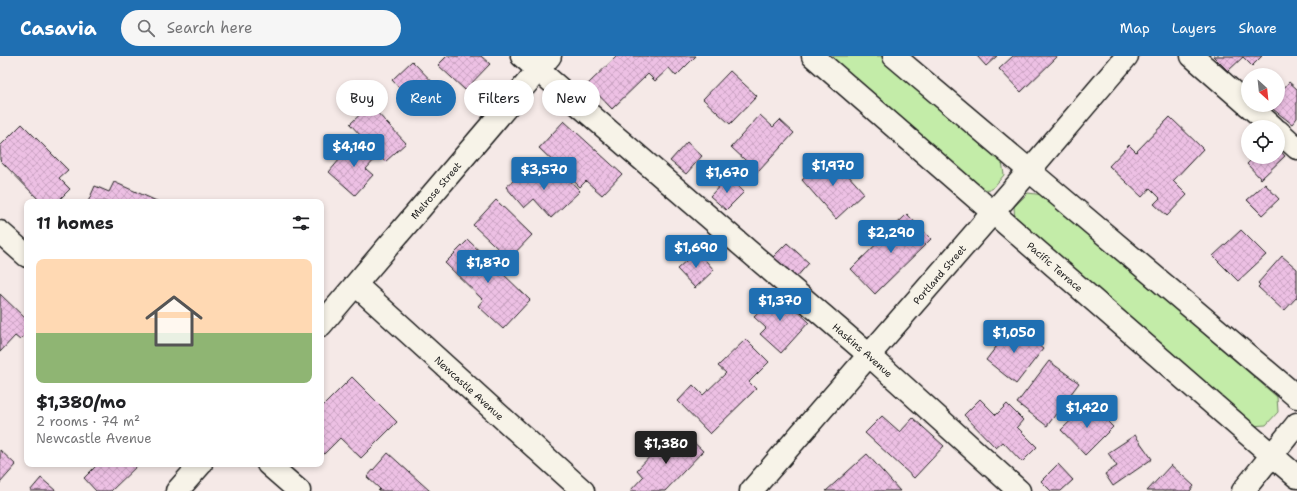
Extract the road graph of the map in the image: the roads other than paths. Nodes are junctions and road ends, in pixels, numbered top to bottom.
1 (522, 56) edge
2 (813, 56) edge
3 (894, 56) edge
4 (1127, 56) edge
5 (1192, 56) edge
6 (544, 63) edge
7 (1241, 99) edge
8 (1256, 112) edge
9 (1266, 120) edge
10 (1285, 137) edge
11 (1297, 148) edge
12 (1029, 171) junction
13 (993, 213) junction
14 (0, 232) edge
15 (24, 253) edge
16 (356, 285) junction
17 (324, 322) edge
18 (870, 355) junction
19 (1297, 397) edge
20 (1297, 424) edge
21 (1271, 455) junction
22 (198, 467) edge
23 (271, 467) edge
24 (1297, 477) edge
25 (177, 491) edge
26 (299, 491) edge
27 (583, 491) edge
28 (751, 491) edge
29 (1019, 491) edge
30 (1243, 491) edge

1 - 6 street, Haskins Avenue
2 - 13 street, Pacific Terrace
3 - 12 street
4 - 12 street, Portland Street
5 - 7 street
6 - 16 street, Melrose Street
6 - 18 street, Haskins Avenue
8 - 9 street
10 - 11 street
12 - 13 street, Portland Street
12 - 19 street
13 - 18 street, Portland Street
13 - 21 street, Pacific Terrace
14 - 15 street
16 - 17 street, Melrose Street
16 - 27 street, Newcastle Avenue
18 - 28 street, Portland Street
18 - 29 street, Haskins Avenue
20 - 21 street
21 - 24 street, Pacific Terrace
21 - 30 street
22 - 25 street
23 - 26 street

